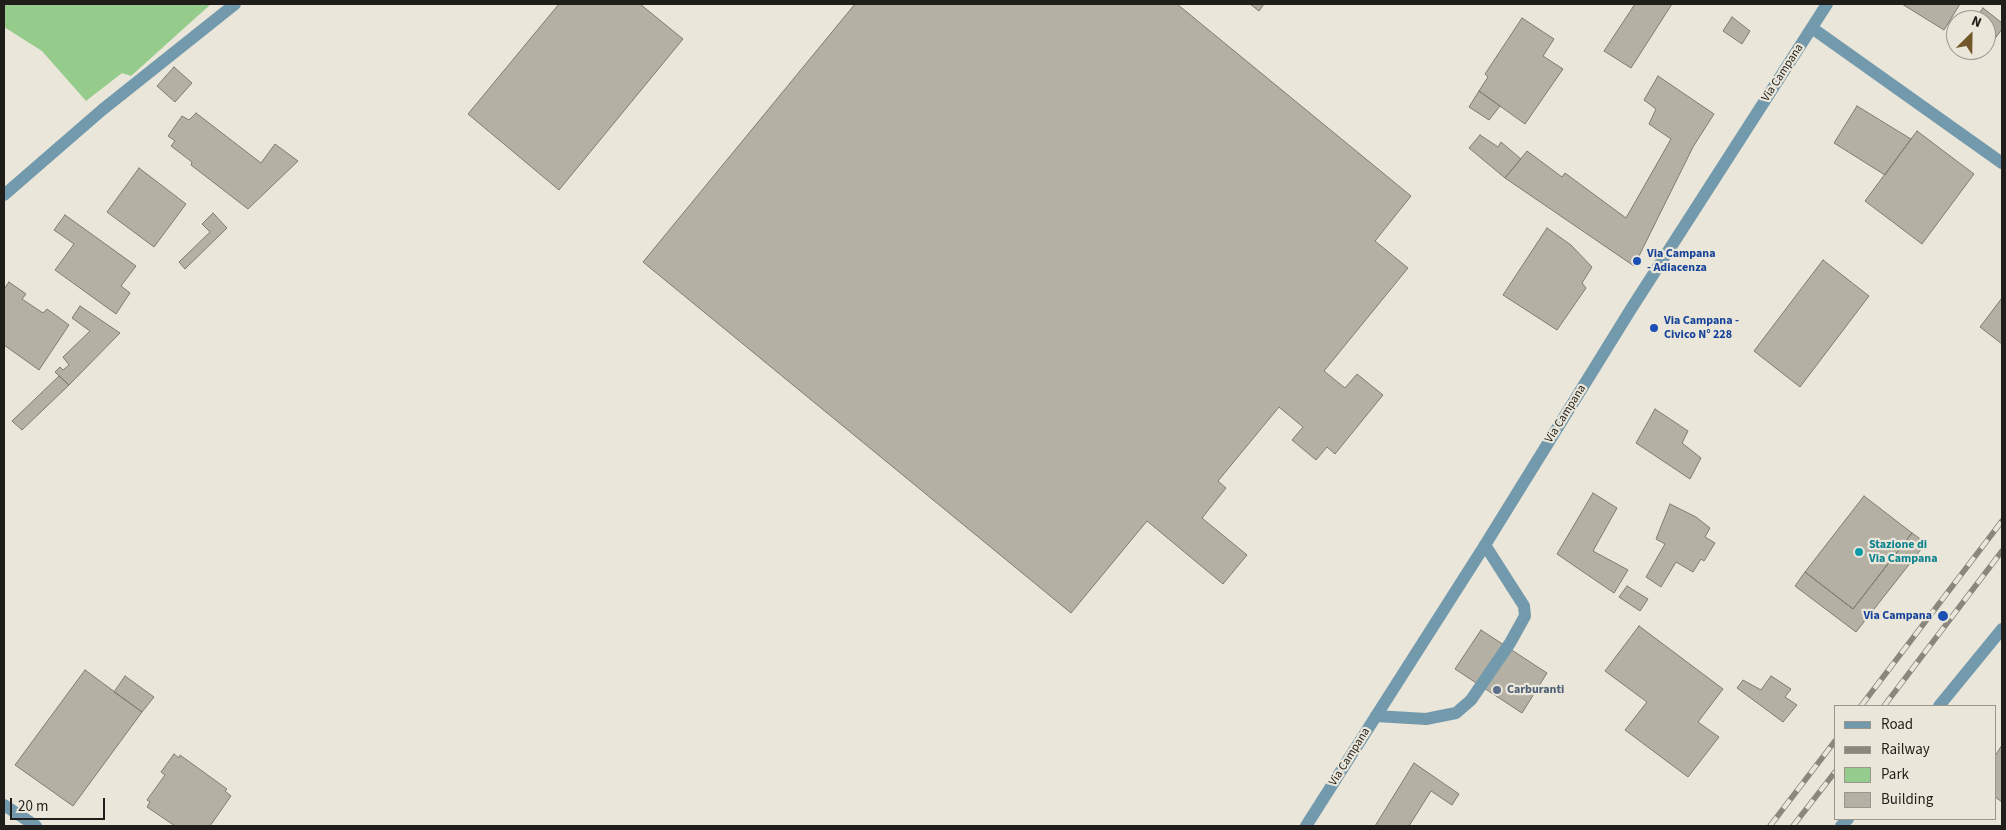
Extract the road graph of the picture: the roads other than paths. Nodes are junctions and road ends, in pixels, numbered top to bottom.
1 (235, 4) edge
2 (1827, 4) edge
3 (1812, 28) junction
4 (2002, 163) edge
5 (4, 195) edge
6 (1485, 545) junction
7 (2002, 629) edge
8 (1940, 705) edge
9 (1376, 716) junction
10 (4, 805) edge
11 (36, 826) edge
12 (1306, 826) edge

1 - 5 street
2 - 3 street, Via Campana
3 - 4 street
3 - 6 street, Via Campana
6 - 9 street, Via Campana
6 - 9 street
7 - 8 street
9 - 12 street, Via Campana
10 - 11 street

